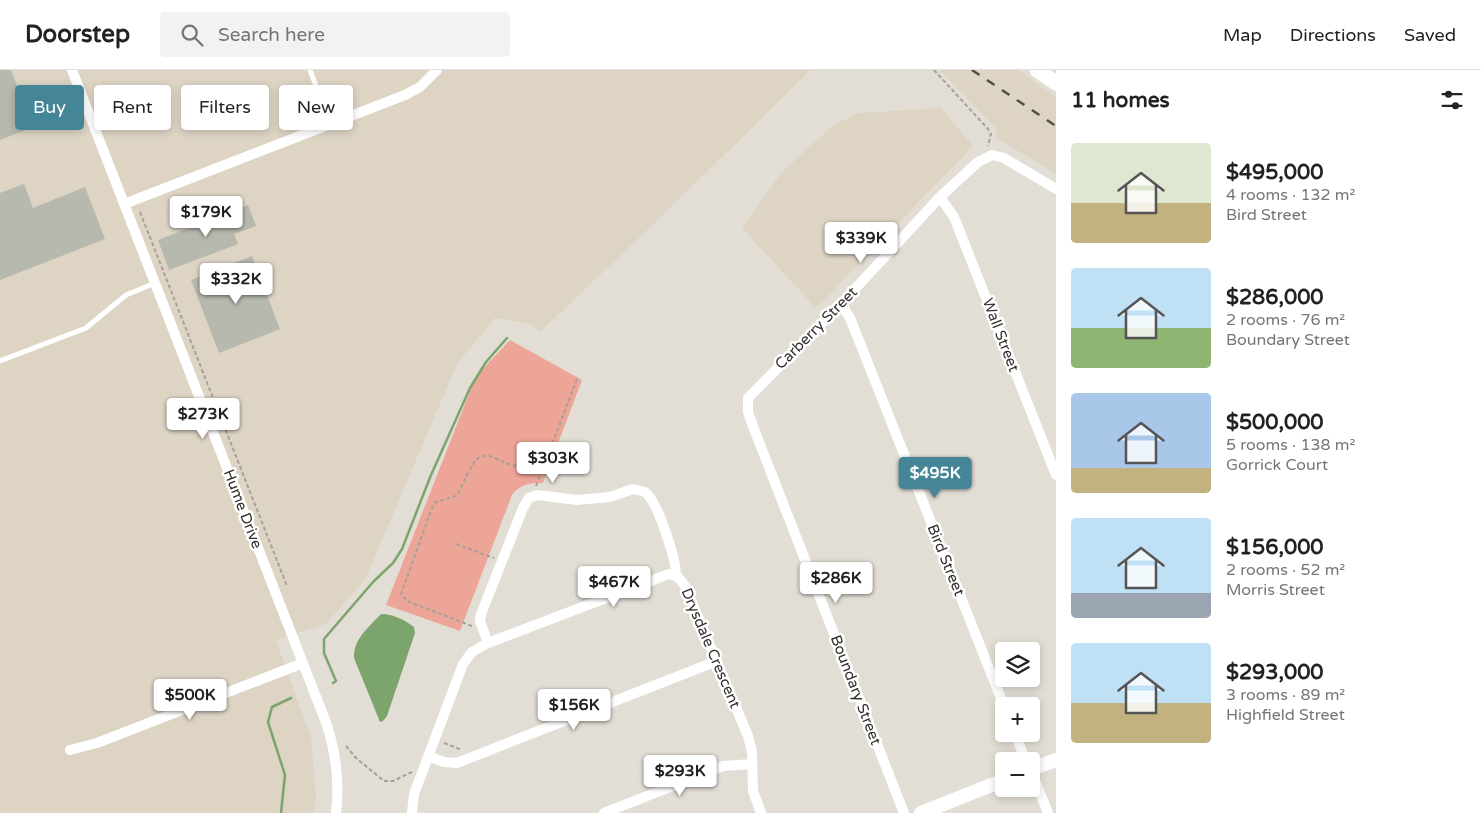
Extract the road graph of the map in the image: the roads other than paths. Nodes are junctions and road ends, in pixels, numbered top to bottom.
1 (72, 70) edge
2 (310, 70) edge
3 (437, 70) edge
4 (1037, 70) edge
5 (1056, 83) edge
6 (316, 85) edge
7 (353, 115) edge
8 (315, 130) edge
9 (1056, 189) edge
10 (940, 197) junction
11 (124, 204) junction
12 (156, 283) junction
13 (841, 304) junction
14 (0, 361) edge
15 (748, 398) joint
16 (1056, 475) edge
17 (676, 575) junction
18 (488, 643) junction
19 (717, 661) junction
20 (303, 663) junction
21 (1000, 697) edge
22 (70, 750) dead end
23 (430, 757) junction
24 (1056, 760) edge
25 (752, 764) junction
26 (1040, 766) edge
27 (995, 784) edge
28 (1040, 793) edge
29 (336, 813) edge
30 (412, 813) edge
31 (604, 813) edge
32 (761, 813) edge
33 (904, 813) edge
34 (921, 813) edge
35 (1048, 813) edge

1 - 11 street, Hume Drive
2 - 6 lane
3 - 7 street
4 - 5 main road
8 - 11 street
9 - 10 street, Carberry Street
10 - 13 street, Carberry Street
10 - 16 street, Wall Street
11 - 12 street, Hume Drive
12 - 14 lane
12 - 20 street, Hume Drive
13 - 15 street, Carberry Street
13 - 21 street, Bird Street
15 - 33 street, Boundary Street
17 - 18 street, Drysdale Crescent
17 - 18 street
17 - 19 street, Drysdale Crescent
18 - 23 street, Drysdale Crescent
19 - 23 street
19 - 25 street, Drysdale Crescent
20 - 22 street
20 - 29 street, Hume Drive
23 - 30 street, Drysdale Crescent
24 - 26 street
25 - 31 street
25 - 32 street, Drysdale Crescent
27 - 34 street
28 - 35 street

